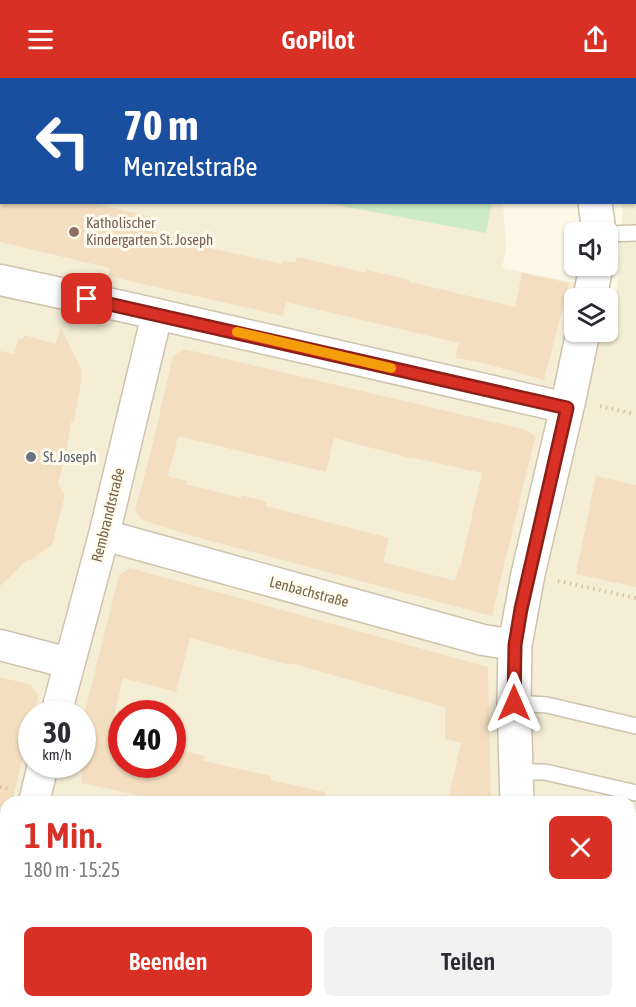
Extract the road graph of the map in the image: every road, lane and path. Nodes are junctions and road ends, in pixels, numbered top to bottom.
1 (595, 204) edge
2 (597, 222) edge
3 (636, 233) edge
4 (618, 234) edge
5 (0, 280) edge
6 (158, 314) junction
7 (581, 342) edge
8 (567, 408) junction
9 (104, 535) junction
10 (528, 574) junction
11 (636, 598) edge
12 (0, 645) edge
13 (515, 645) junction
14 (69, 663) junction
15 (60, 700) edge
16 (514, 703) junction
17 (636, 726) edge
18 (42, 778) edge
19 (516, 787) edge
20 (636, 793) edge
21 (40, 796) edge

1 - 2 street
3 - 4 lane
5 - 6 street
6 - 8 street
6 - 9 street, Rembrandtstraße
7 - 8 street
8 - 10 street
9 - 13 street, Lenbachstraße
9 - 14 street, Rembrandtstraße
10 - 11 path
10 - 13 street
12 - 14 street
13 - 16 street
14 - 15 street, Rembrandtstraße
16 - 17 lane
16 - 19 street
18 - 21 street
19 - 20 lane

